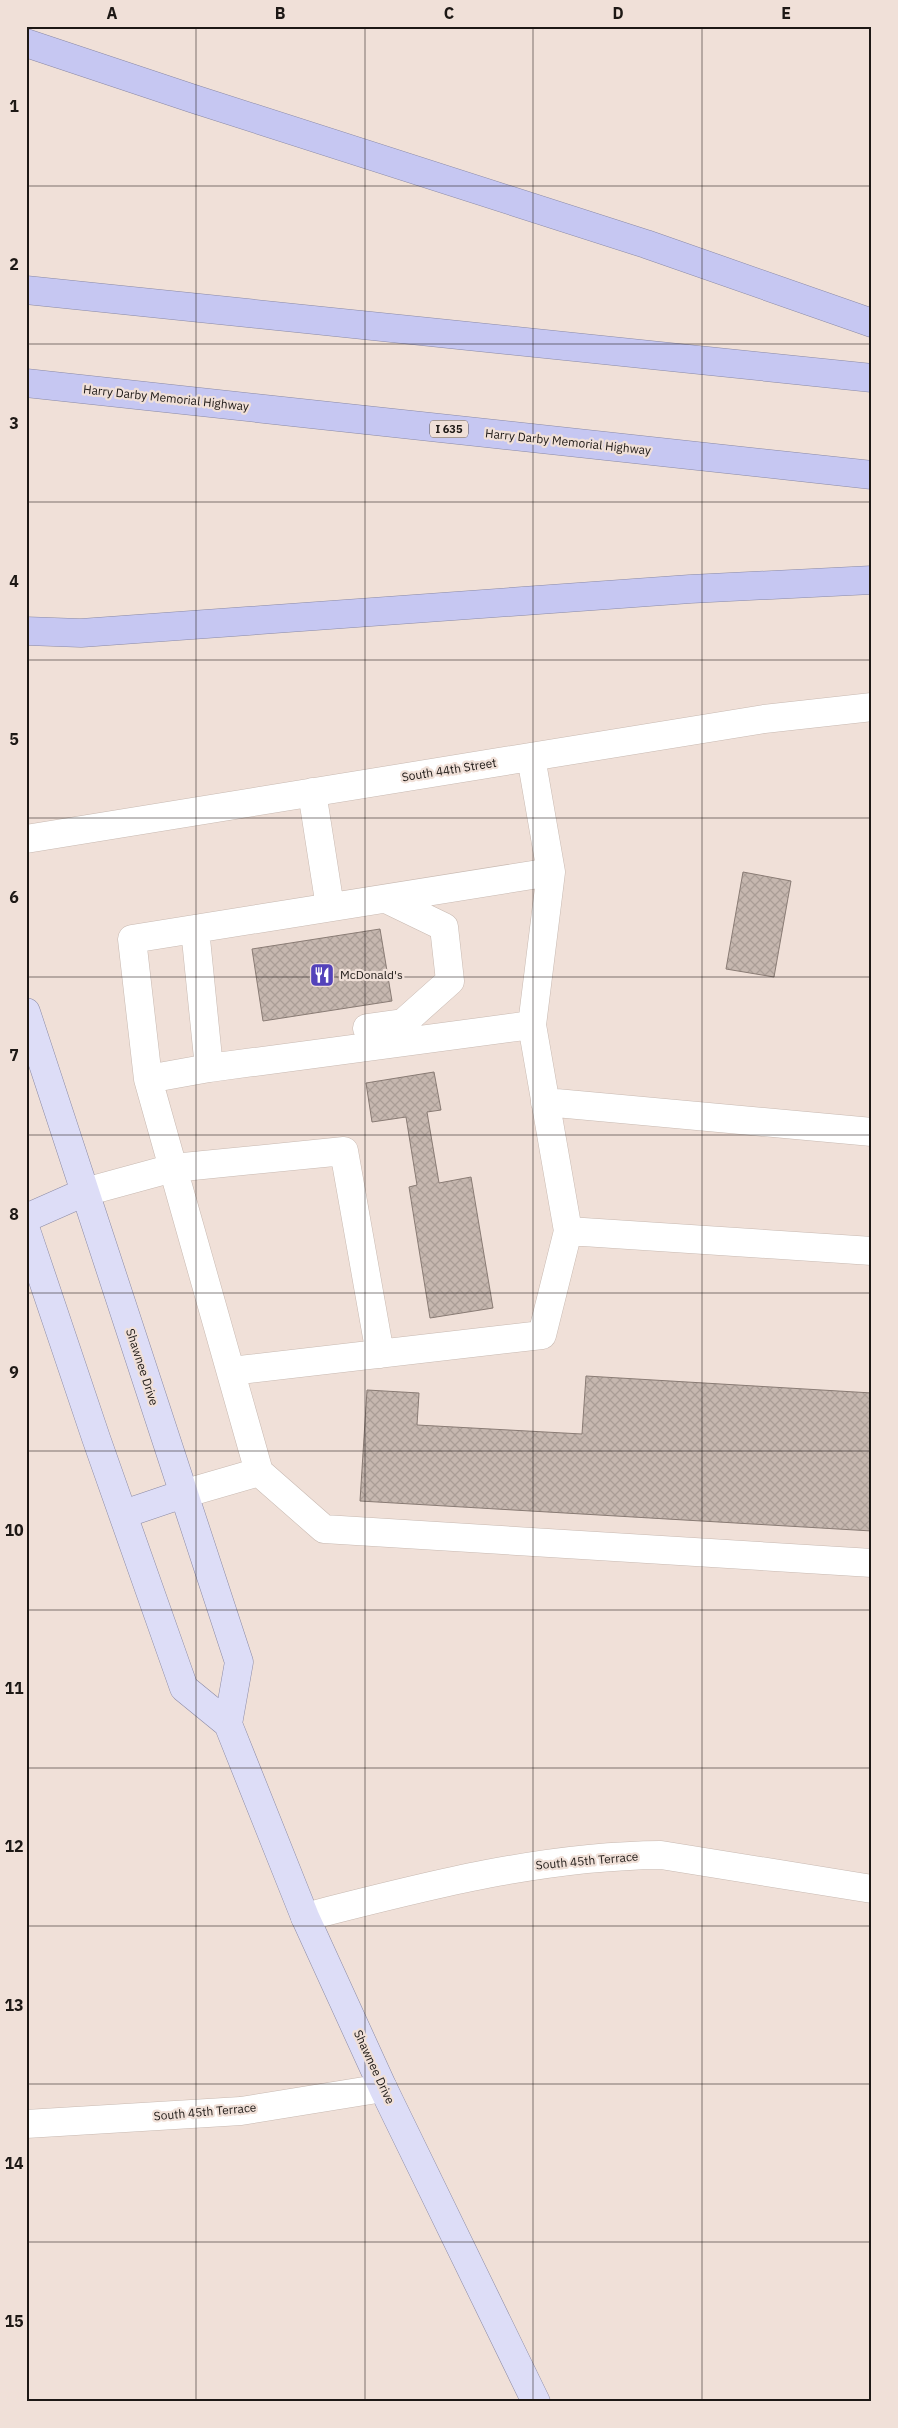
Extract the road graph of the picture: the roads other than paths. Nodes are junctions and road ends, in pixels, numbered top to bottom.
1 (26, 43) edge
2 (26, 290) edge
3 (872, 323) edge
4 (872, 378) edge
5 (26, 383) edge
6 (872, 475) edge
7 (872, 580) edge
8 (26, 631) edge
9 (80, 633) junction
10 (26, 651) edge
11 (872, 707) edge
12 (531, 757) junction
13 (312, 792) junction
14 (26, 839) edge
15 (551, 872) junction
16 (386, 899) junction
17 (330, 908) junction
18 (195, 929) junction
19 (26, 1012) edge
20 (532, 1025) junction
21 (209, 1060) junction
22 (148, 1080) junction
23 (546, 1102) junction
24 (872, 1132) edge
25 (173, 1168) junction
26 (85, 1192) junction
27 (26, 1218) edge
28 (26, 1230) edge
29 (568, 1231) junction
30 (872, 1251) edge
31 (380, 1354) junction
32 (231, 1372) junction
33 (260, 1472) junction
34 (183, 1494) junction
35 (124, 1514) junction
36 (872, 1563) edge
37 (228, 1724) junction
38 (872, 1889) edge
39 (305, 1917) junction
40 (383, 2088) junction
41 (26, 2124) edge
42 (536, 2402) edge

1 - 3 highway
2 - 4 highway
5 - 6 highway, Harry Darby Memorial Highway / I 635
7 - 9 highway
8 - 9 highway
9 - 10 highway
11 - 12 street, South 44th Street
12 - 13 street, South 44th Street
12 - 15 street
13 - 14 street, South 44th Street
13 - 17 street
15 - 16 street
15 - 20 street
16 - 17 street
16 - 21 street
17 - 18 street
18 - 21 street
18 - 22 street
19 - 26 main road, Shawnee Drive
20 - 21 street
20 - 23 street
21 - 22 street
22 - 25 street
23 - 24 street
23 - 29 street
25 - 26 street
25 - 31 street
25 - 32 street
26 - 27 main road
26 - 34 main road, Shawnee Drive
28 - 35 main road, Shawnee Drive
29 - 30 street
29 - 31 street
31 - 32 street
32 - 33 street
33 - 34 street
33 - 36 street
34 - 35 main road
34 - 37 main road, Shawnee Drive
35 - 37 main road, Shawnee Drive
37 - 39 main road, Shawnee Drive
38 - 39 street, South 45th Terrace
39 - 40 main road, Shawnee Drive
40 - 41 street, South 45th Terrace
40 - 42 main road, Shawnee Drive

